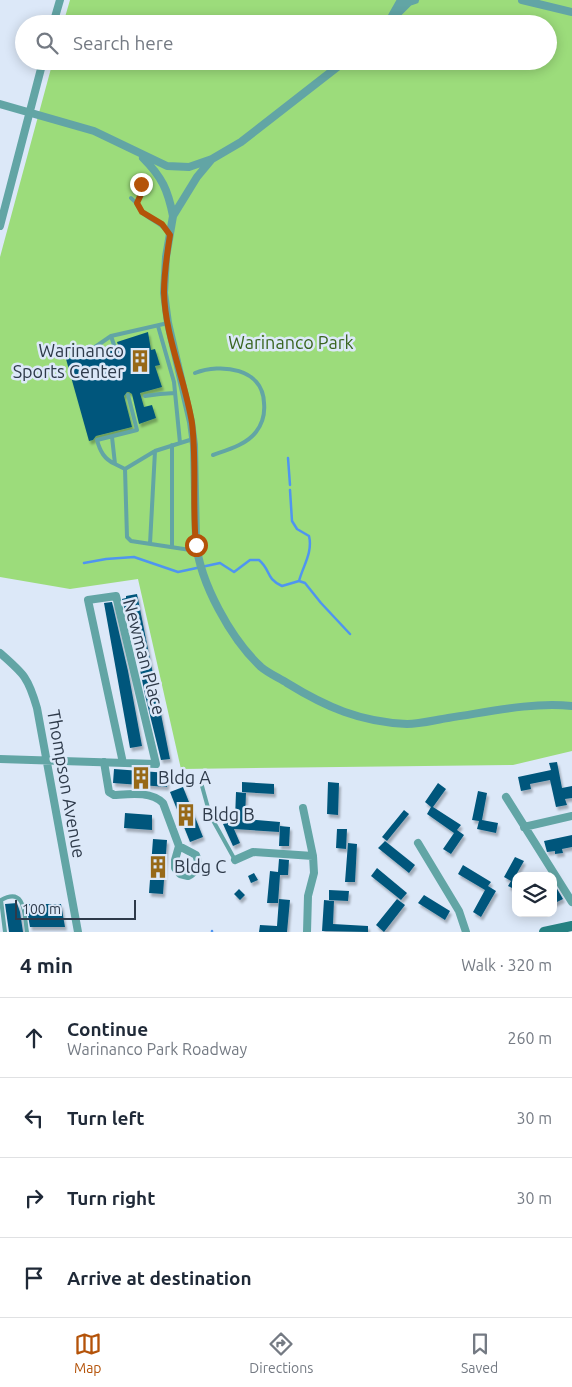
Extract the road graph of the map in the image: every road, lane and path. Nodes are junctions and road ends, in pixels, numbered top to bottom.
1 (60, 0) edge
2 (400, 0) edge
3 (415, 0) edge
4 (522, 0) edge
5 (572, 12) edge
6 (56, 15) edge
7 (392, 15) edge
8 (395, 15) edge
9 (41, 70) edge
10 (333, 70) edge
11 (0, 104) edge
12 (30, 112) junction
13 (140, 154) junction
14 (212, 159) junction
15 (141, 184) dead end
16 (131, 198) dead end
17 (137, 203) junction
18 (173, 216) junction
19 (0, 226) edge
20 (170, 235) junction
21 (168, 323) junction
22 (158, 326) junction
23 (111, 336) junction
24 (95, 347) dead end
25 (115, 348) dead end
26 (195, 373) dead end
27 (175, 393) junction
28 (128, 395) dead end
29 (145, 396) dead end
30 (112, 437) junction
31 (193, 438) junction
32 (180, 443) junction
33 (172, 445) junction
34 (155, 451) junction
35 (213, 455) dead end
36 (115, 464) junction
37 (125, 469) junction
38 (150, 544) junction
39 (172, 547) junction
40 (198, 554) junction
41 (0, 653) edge
42 (572, 706) edge
43 (0, 759) edge
44 (46, 759) junction
45 (104, 762) junction
46 (123, 763) junction
47 (202, 786) dead end
48 (506, 797) dead end
49 (303, 808) dead end
50 (572, 816) edge
51 (524, 827) junction
52 (418, 843) dead end
53 (179, 846) dead end
54 (313, 856) junction
55 (235, 860) joint
56 (572, 902) edge
57 (572, 926) edge
58 (5, 932) edge
59 (27, 932) edge
60 (78, 932) edge
61 (307, 932) edge
62 (466, 932) edge
63 (544, 932) edge

1 - 6 street
2 - 7 street
3 - 8 street
4 - 5 street
9 - 12 street
10 - 14 street
11 - 12 street
12 - 13 street
12 - 19 street
13 - 14 street
13 - 18 street
14 - 18 street
15 - 17 lane
16 - 17 lane
17 - 20 lane
18 - 20 street
20 - 21 street
21 - 22 lane
21 - 31 street
22 - 23 lane
22 - 27 lane
23 - 24 lane
23 - 25 lane
26 - 35 lane
27 - 29 lane
27 - 32 lane
28 - 30 lane
30 - 36 lane
30 - 36 lane
31 - 32 lane
31 - 40 street
32 - 33 lane
33 - 34 lane
33 - 39 lane
34 - 37 lane
34 - 38 lane
36 - 37 lane
37 - 38 lane
38 - 39 lane
39 - 40 lane
40 - 42 street
41 - 44 street, Thompson Avenue
43 - 44 street, Newman Place
44 - 45 street, Newman Place
44 - 60 street, Thompson Avenue
45 - 46 street, Newman Place
45 - 53 street
46 - 46 street, Newman Place
47 - 55 lane
48 - 51 street
49 - 54 street
50 - 51 street
51 - 56 street
52 - 62 street
54 - 55 street
54 - 61 street
57 - 63 main road
58 - 59 lane

